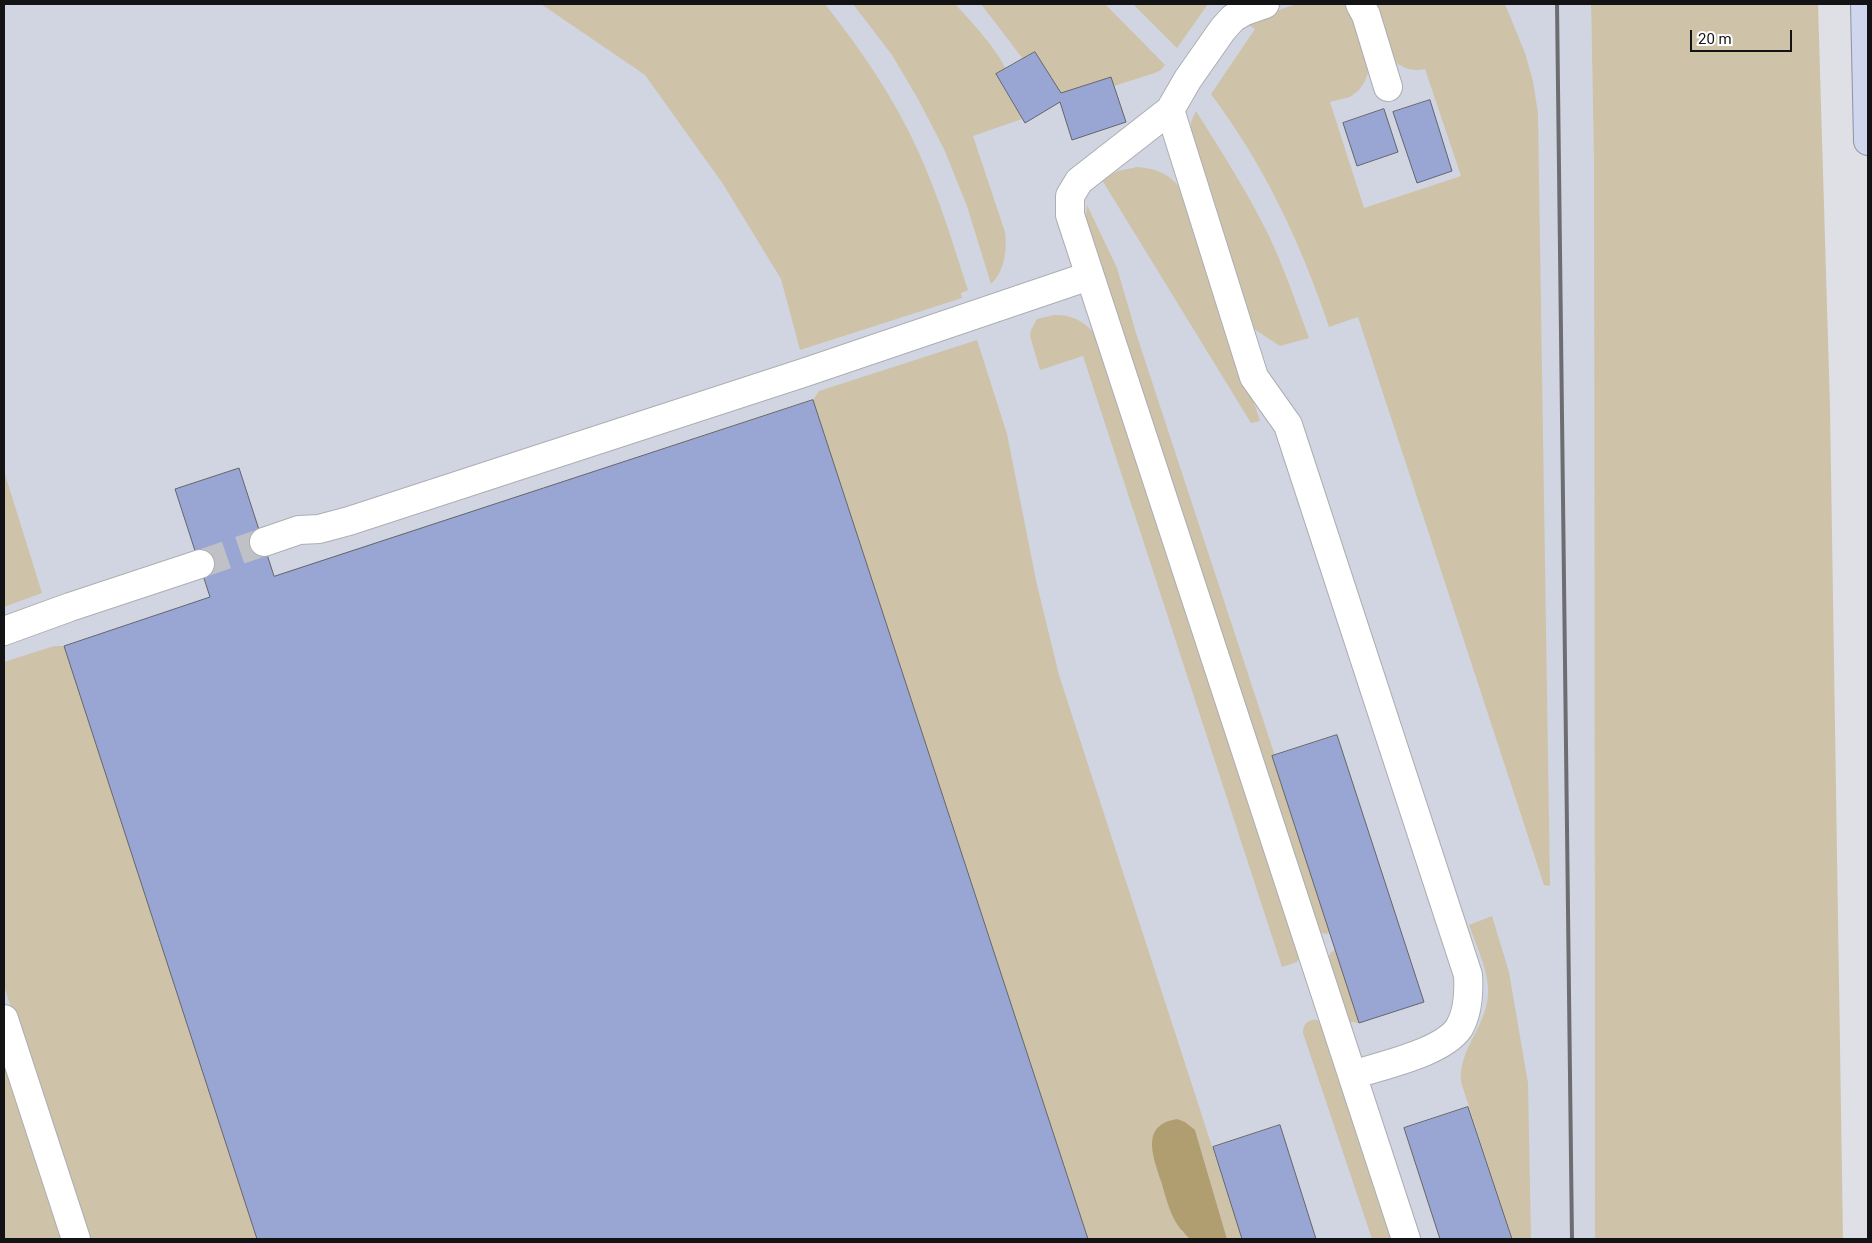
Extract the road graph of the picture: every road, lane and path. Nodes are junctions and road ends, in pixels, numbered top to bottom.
1 (1265, 4) edge
2 (1360, 4) edge
3 (1865, 4) edge
4 (1388, 86) dead end
5 (1170, 110) junction
6 (1868, 141) edge
7 (1089, 276) junction
8 (264, 542) tunnel mouth
9 (200, 564) tunnel mouth
10 (4, 631) edge
11 (4, 1019) edge
12 (1353, 1075) junction
13 (76, 1239) edge
14 (1406, 1239) edge

1 - 5 lane
2 - 4 lane
3 - 6 highway
5 - 7 lane
5 - 12 lane
7 - 8 lane
7 - 12 lane
9 - 10 lane
11 - 13 lane
12 - 14 lane

